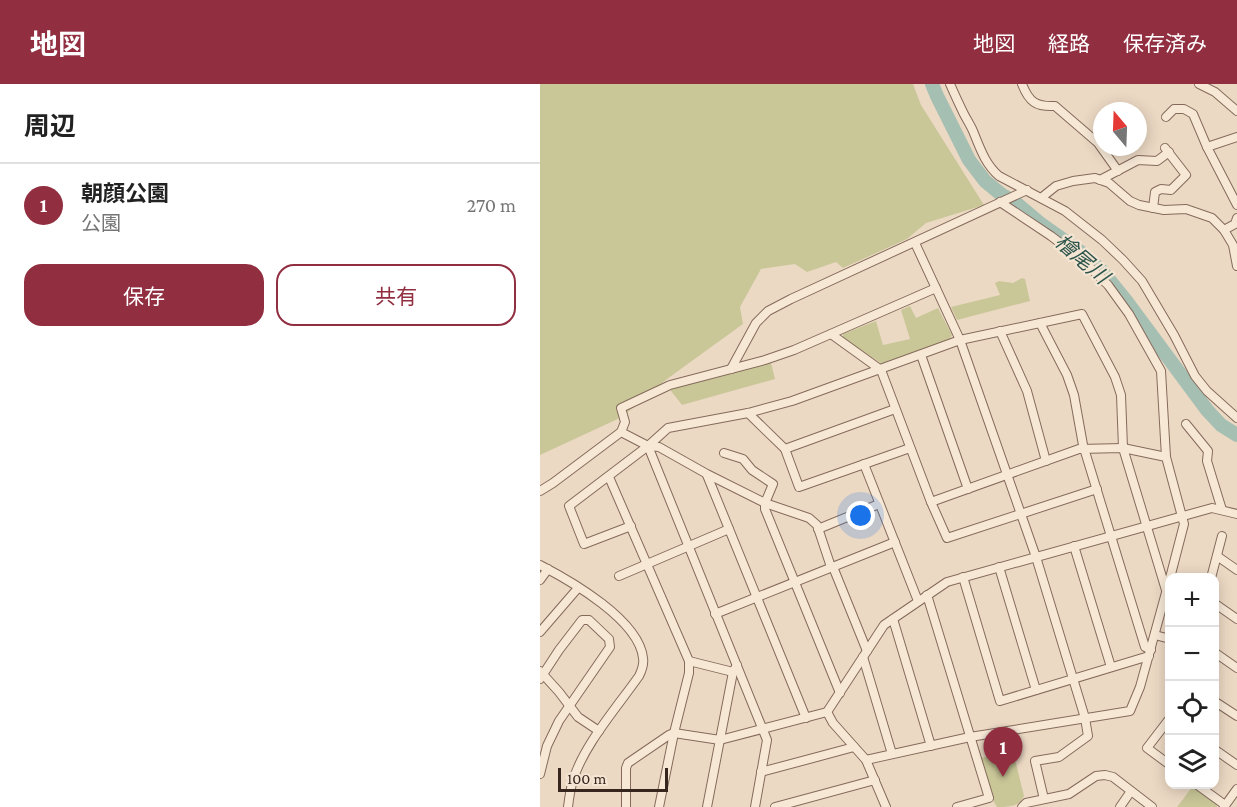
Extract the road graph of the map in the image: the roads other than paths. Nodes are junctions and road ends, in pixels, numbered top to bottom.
1 (950, 84) edge
2 (1022, 84) edge
3 (1199, 84) edge
4 (1237, 111) edge
5 (1166, 117) dead end
6 (1237, 137) edge
7 (1207, 147) junction
8 (1118, 171) junction
9 (1100, 180) junction
10 (1027, 190) junction
11 (1041, 198) junction
12 (1000, 202) junction
13 (1237, 205) edge
14 (1153, 208) junction
15 (1237, 218) edge
16 (1224, 230) junction
17 (915, 243) junction
18 (1237, 266) edge
19 (936, 288) junction
20 (1040, 323) junction
21 (1000, 332) junction
22 (831, 334) junction
23 (960, 340) junction
24 (921, 355) junction
25 (731, 369) junction
26 (881, 370) junction
27 (895, 409) junction
28 (748, 413) junction
29 (1237, 418) edge
30 (1186, 424) dead end
31 (621, 432) junction
32 (648, 447) junction
33 (909, 448) junction
34 (1123, 448) junction
35 (785, 449) junction
36 (1084, 449) junction
37 (729, 452) dead end
38 (1166, 457) junction
39 (1046, 461) junction
40 (864, 464) junction
41 (707, 474) junction
42 (1008, 475) junction
43 (609, 477) junction
44 (968, 489) junction
45 (1097, 489) junction
46 (540, 490) edge
47 (931, 502) junction
48 (765, 503) junction
49 (879, 504) junction
50 (1222, 510) junction
51 (1237, 513) edge
52 (1021, 514) junction
53 (1183, 516) junction
54 (631, 526) junction
55 (1146, 526) junction
56 (818, 529) junction
57 (729, 530) junction
58 (1111, 536) junction
59 (1222, 536) dead end
60 (895, 542) junction
61 (1074, 546) junction
62 (688, 547) junction
63 (1217, 556) junction
64 (1036, 557) junction
65 (648, 564) junction
66 (544, 567) edge
67 (832, 567) junction
68 (999, 567) junction
69 (1237, 570) edge
70 (1171, 573) edge
71 (1212, 573) edge
72 (619, 576) dead end
73 (963, 577) junction
74 (540, 579) edge
75 (794, 582) junction
76 (1165, 587) edge
77 (578, 588) junction
78 (1165, 594) edge
79 (927, 595) junction
80 (757, 597) junction
81 (918, 601) junction
82 (1219, 606) edge
83 (715, 614) junction
84 (893, 619) junction
85 (1237, 619) edge
86 (540, 632) edge
87 (1155, 635) junction
88 (1165, 638) edge
89 (1150, 653) junction
90 (865, 654) junction
91 (1219, 655) edge
92 (689, 661) junction
93 (1111, 667) junction
94 (1237, 668) edge
95 (735, 669) junction
96 (541, 675) edge
97 (1073, 679) junction
98 (1036, 690) junction
99 (840, 693) junction
100 (1219, 703) edge
101 (569, 706) junction
102 (827, 712) junction
103 (1237, 716) edge
104 (806, 718) junction
105 (1085, 718) junction
106 (1165, 725) edge
107 (762, 729) junction
108 (599, 731) junction
109 (674, 733) junction
110 (970, 737) junction
111 (720, 740) junction
112 (931, 746) junction
113 (854, 747) junction
114 (1219, 752) edge
115 (892, 754) junction
116 (866, 760) junction
117 (1165, 761) edge
118 (1237, 765) edge
119 (761, 772) junction
120 (540, 774) edge
121 (875, 780) junction
122 (1203, 789) edge
123 (1237, 789) edge
124 (1131, 791) junction
125 (1044, 799) junction
126 (972, 806) edge
127 (1225, 806) edge
128 (568, 807) edge
129 (626, 807) edge
130 (659, 807) edge
131 (707, 807) edge
132 (755, 807) edge
133 (775, 807) edge
134 (886, 807) edge
135 (957, 807) edge
136 (1022, 807) edge
137 (1120, 807) edge
138 (1152, 807) edge

1 - 10 street
2 - 8 street
3 - 4 street
5 - 7 street
6 - 7 street
7 - 13 street
8 - 9 street
8 - 14 street
9 - 11 street
9 - 14 street
10 - 11 street
10 - 12 street
11 - 29 street
12 - 17 street
12 - 38 street
14 - 16 street
15 - 16 street
16 - 18 street
17 - 19 street
17 - 25 street
19 - 22 street
19 - 23 street
20 - 21 street
20 - 34 street
20 - 36 street
21 - 23 street
21 - 39 street
22 - 25 street
22 - 26 street
23 - 24 street
23 - 42 street
24 - 26 street
24 - 44 street
25 - 31 street
26 - 27 street
26 - 28 street
27 - 33 street
27 - 35 street
28 - 32 street
28 - 35 street
30 - 50 street
31 - 32 street
31 - 46 street
32 - 41 street
32 - 43 street
32 - 62 street
33 - 40 street
33 - 47 street
34 - 36 street
34 - 38 street
34 - 55 street
35 - 40 street
36 - 39 street
36 - 45 street
37 - 48 street
38 - 53 street
39 - 42 street
40 - 49 street
41 - 48 street
41 - 57 street
42 - 44 street
42 - 52 street
43 - 54 street
43 - 54 street
44 - 47 street
45 - 52 street
45 - 58 street
47 - 52 street
48 - 56 street
48 - 75 street
49 - 56 street
49 - 60 street
50 - 51 street
50 - 53 street
52 - 64 street
53 - 55 street
53 - 70 street
54 - 65 street
55 - 58 street
55 - 76 street
56 - 67 street
57 - 62 street
57 - 80 street
58 - 61 street
58 - 89 street
59 - 63 street
60 - 67 street
60 - 81 street
61 - 64 street
61 - 93 street
62 - 65 street
62 - 83 street
63 - 69 street
63 - 71 street
64 - 68 street
64 - 97 street
65 - 72 street
65 - 92 street
66 - 74 street
66 - 77 street
67 - 75 street
67 - 90 street
68 - 73 street
68 - 98 street
73 - 79 street
73 - 98 street
75 - 80 street
75 - 99 street
77 - 86 street
77 - 108 street
78 - 87 street
79 - 81 street
79 - 110 street
80 - 83 street
80 - 104 street
81 - 84 street
82 - 85 street
83 - 95 street
84 - 90 street
84 - 112 street
87 - 88 street
87 - 89 street
89 - 93 street
89 - 105 street
90 - 99 street
90 - 115 street
91 - 94 street
92 - 95 street
92 - 109 street
93 - 97 street
95 - 107 street
95 - 111 street
96 - 101 street
96 - 101 street
97 - 98 street
97 - 105 street
99 - 102 street
100 - 103 street
101 - 108 street
101 - 120 street
102 - 104 street
102 - 113 street
104 - 107 street
105 - 110 street
105 - 125 street
106 - 117 street
107 - 111 street
107 - 119 street
108 - 128 street
109 - 111 street
109 - 129 street
109 - 130 street
110 - 112 street
110 - 126 street
111 - 131 street
112 - 115 street
113 - 116 street
113 - 119 street
114 - 118 street
115 - 116 street
116 - 121 street
119 - 132 street
121 - 133 street
121 - 134 street
122 - 127 street
123 - 127 street
124 - 125 street
124 - 137 street
124 - 138 street
125 - 136 street
126 - 135 street

